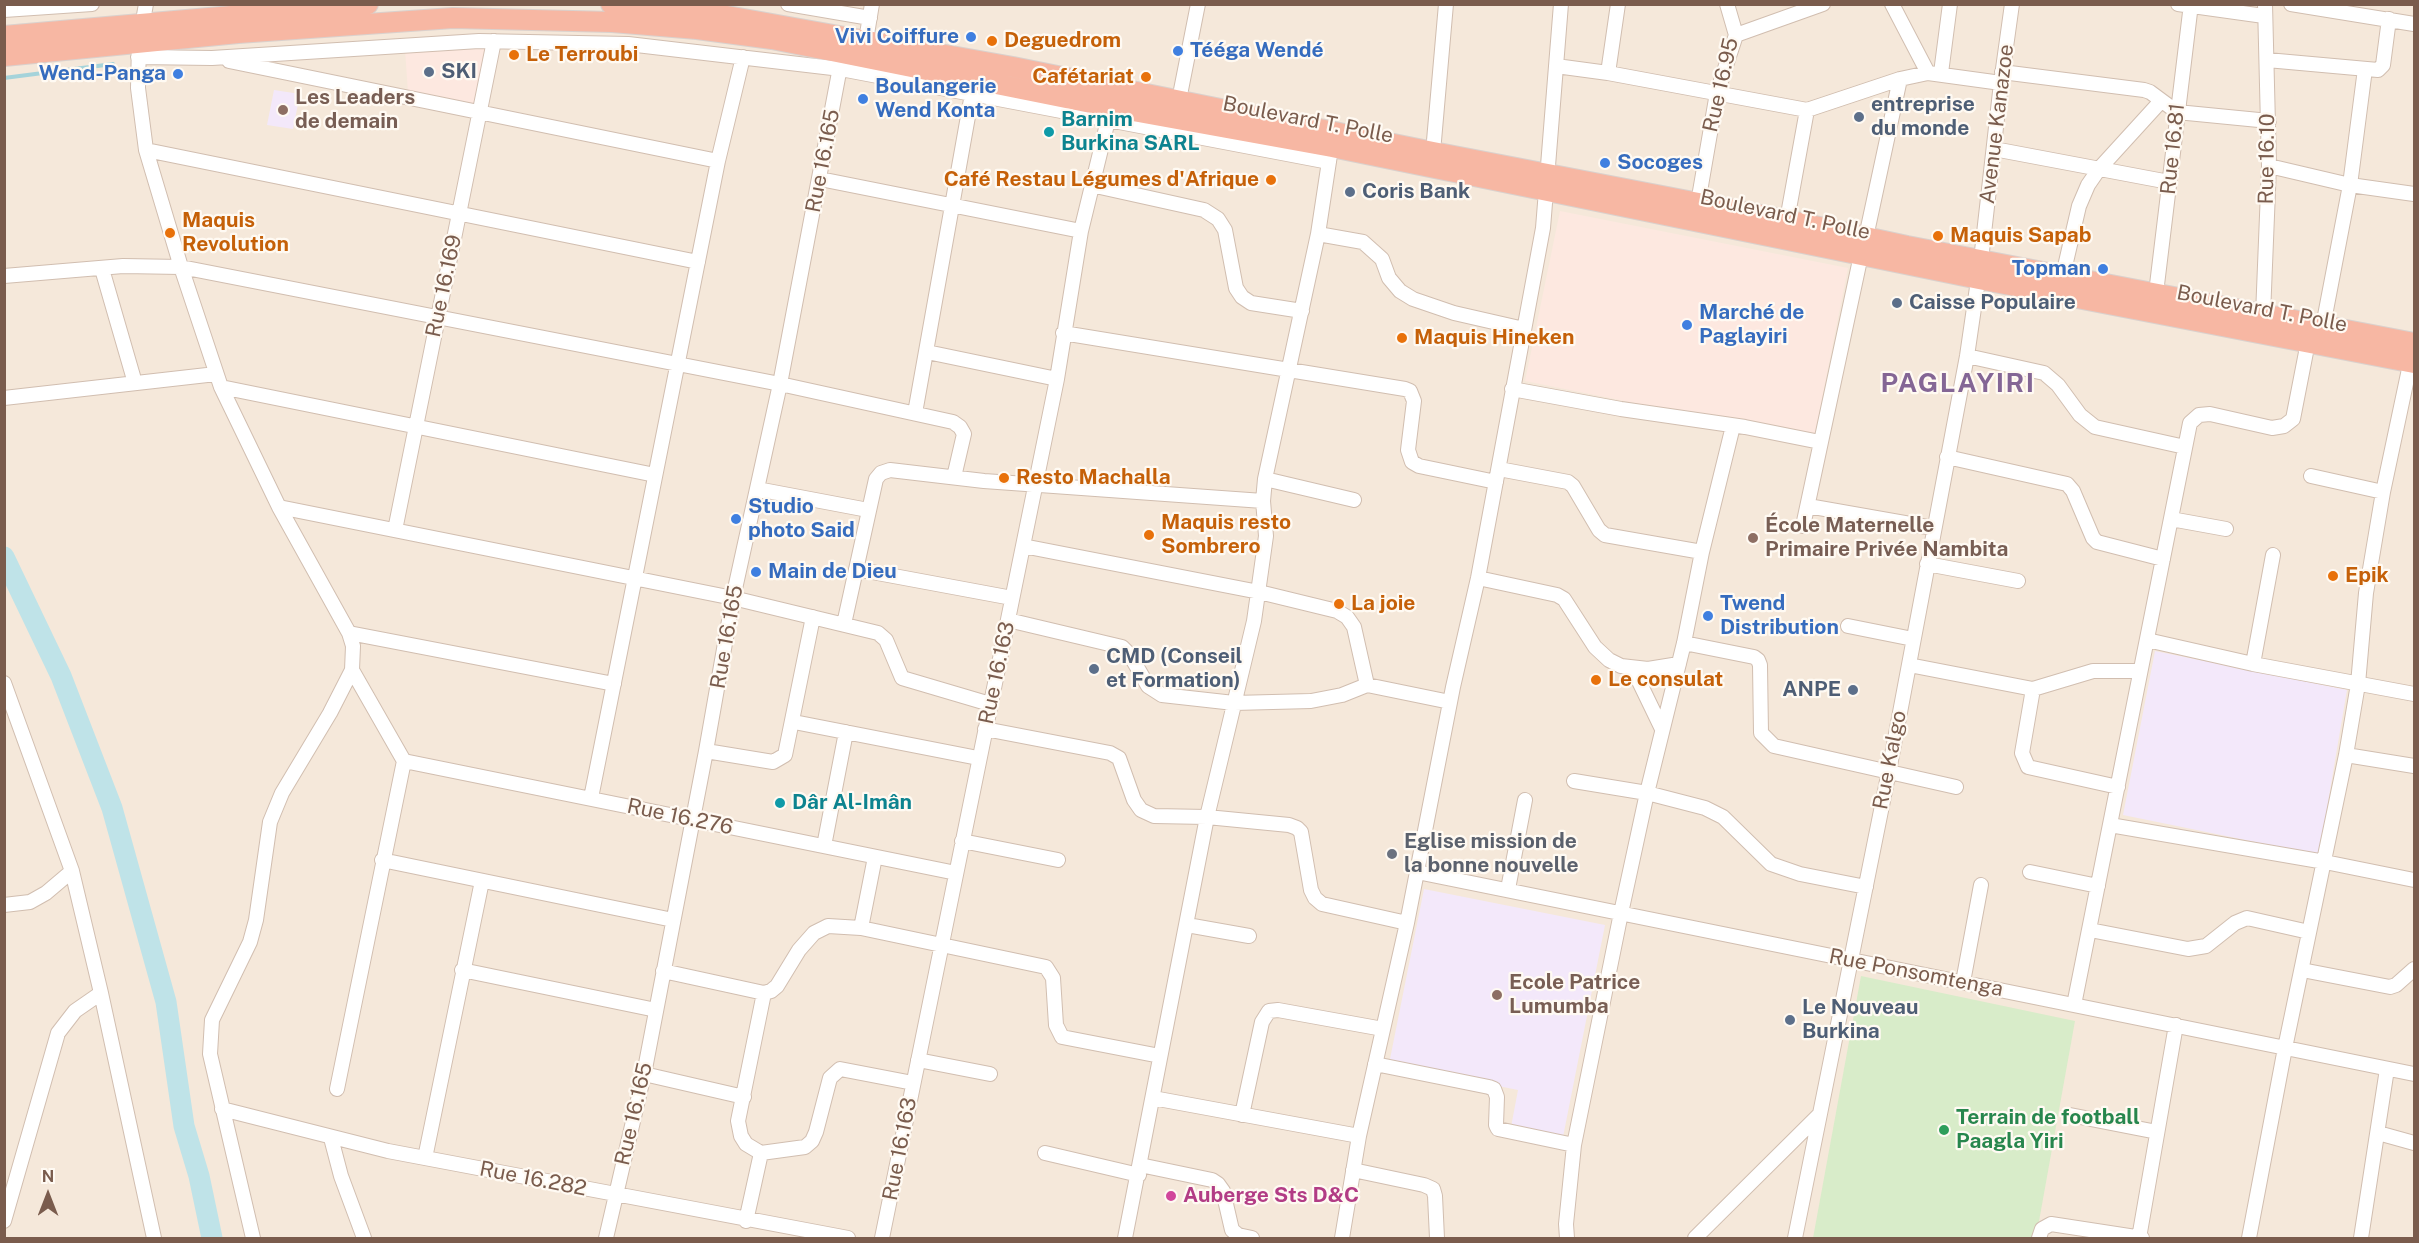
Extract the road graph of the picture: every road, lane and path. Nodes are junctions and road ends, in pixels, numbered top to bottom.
1 (92, 4) edge
2 (146, 4) edge
3 (368, 4) edge
4 (611, 4) edge
5 (788, 4) edge
6 (1198, 4) edge
7 (1561, 4) edge
8 (1618, 4) edge
9 (1726, 4) edge
10 (1823, 4) edge
11 (1892, 4) edge
12 (1950, 4) edge
13 (2012, 4) edge
14 (2291, 4) edge
15 (624, 5) edge
16 (1442, 5) edge
17 (2187, 5) edge
18 (4, 10) edge
19 (2264, 10) edge
20 (871, 11) edge
21 (1788, 11) edge
22 (2389, 20) junction
23 (2415, 24) edge
24 (1736, 35) junction
25 (4, 36) edge
26 (866, 40) junction
27 (494, 41) junction
28 (140, 42) junction
29 (843, 53) junction
30 (4, 56) edge
31 (743, 57) junction
32 (212, 58) junction
33 (2267, 60) junction
34 (1556, 66) junction
35 (2365, 69) junction
36 (1608, 73) junction
37 (1935, 73) junction
38 (2002, 77) junction
39 (1900, 79) junction
40 (1717, 93) junction
41 (972, 94) junction
42 (1179, 100) junction
43 (2161, 101) junction
44 (1111, 105) junction
45 (1806, 111) junction
46 (2177, 112) junction
47 (479, 113) junction
48 (2269, 122) junction
49 (1994, 149) junction
50 (146, 150) junction
51 (1433, 152) junction
52 (1331, 155) junction
53 (718, 161) junction
54 (2269, 166) junction
55 (2099, 169) junction
56 (820, 178) junction
57 (2169, 182) junction
58 (1547, 183) junction
59 (1091, 185) junction
60 (2350, 185) junction
61 (2415, 194) edge
62 (1698, 202) junction
63 (952, 205) junction
64 (459, 213) junction
65 (1787, 220) junction
66 (1081, 231) junction
67 (1318, 234) junction
68 (1863, 246) junction
69 (1981, 260) junction
70 (698, 262) junction
71 (181, 267) junction
72 (102, 269) junction
73 (2063, 275) junction
74 (4, 276) edge
75 (1979, 279) junction
76 (2156, 293) junction
77 (1302, 311) junction
78 (2263, 315) junction
79 (438, 318) junction
80 (2323, 326) junction
81 (1524, 329) junction
82 (1063, 333) junction
83 (2308, 342) junction
84 (2415, 343) edge
85 (927, 352) junction
86 (1967, 356) junction
87 (2413, 358) edge
88 (678, 364) junction
89 (1289, 371) junction
90 (1057, 379) junction
91 (218, 380) junction
92 (135, 383) junction
93 (780, 384) junction
94 (1512, 389) junction
95 (4, 398) edge
96 (915, 413) junction
97 (415, 426) junction
98 (1733, 426) junction
99 (1820, 442) junction
100 (2185, 447) junction
101 (1947, 458) junction
102 (655, 475) junction
103 (1497, 476) junction
104 (2311, 476) dead end
105 (954, 477) junction
106 (1265, 479) junction
107 (1036, 485) junction
108 (758, 489) junction
109 (2383, 492) junction
110 (1354, 500) dead end
111 (1263, 501) junction
112 (1808, 506) junction
113 (279, 507) junction
114 (868, 510) junction
115 (2171, 519) junction
116 (1803, 526) dead end
117 (1933, 528) junction
118 (2226, 529) dead end
119 (395, 530) junction
120 (1023, 546) junction
121 (1702, 552) junction
122 (2273, 555) dead end
123 (2163, 559) junction
124 (1927, 564) junction
125 (856, 569) junction
126 (635, 578) junction
127 (1478, 578) junction
128 (2018, 581) dead end
129 (1259, 592) junction
130 (733, 598) junction
131 (1012, 598) junction
132 (813, 617) junction
133 (1008, 620) junction
134 (844, 624) junction
135 (1848, 626) dead end
136 (349, 633) junction
137 (1913, 639) junction
138 (2147, 640) junction
139 (1684, 643) junction
140 (2253, 663) junction
141 (1679, 664) junction
142 (1909, 665) junction
143 (1633, 669) junction
144 (352, 670) junction
145 (2140, 671) junction
146 (4, 683) edge
147 (614, 684) junction
148 (2358, 684) junction
149 (1367, 685) junction
150 (2033, 689) junction
151 (2415, 694) edge
152 (1450, 702) junction
153 (1234, 703) junction
154 (990, 704) junction
155 (794, 722) junction
156 (985, 729) junction
157 (1662, 729) junction
158 (846, 732) junction
159 (706, 751) junction
160 (2346, 755) junction
161 (978, 758) junction
162 (404, 761) junction
163 (2415, 766) edge
164 (1888, 771) junction
165 (1574, 780) dead end
166 (1956, 787) dead end
167 (2118, 788) junction
168 (1647, 793) junction
169 (591, 798) junction
170 (1525, 800) dead end
171 (1207, 817) junction
172 (693, 820) junction
173 (2110, 825) junction
174 (962, 841) junction
175 (824, 846) junction
176 (875, 857) junction
177 (382, 860) junction
178 (1058, 860) dead end
179 (2325, 862) junction
180 (72, 871) junction
181 (1417, 872) junction
182 (2030, 872) dead end
183 (956, 873) junction
184 (2415, 880) edge
185 (482, 881) junction
186 (1981, 885) dead end
187 (2098, 886) junction
188 (1866, 887) junction
189 (1508, 889) junction
190 (4, 904) edge
191 (1621, 913) junction
192 (673, 920) junction
193 (1407, 923) junction
194 (1187, 925) junction
195 (861, 928) junction
196 (2090, 930) junction
197 (2309, 932) junction
198 (1249, 936) dead end
199 (941, 944) junction
200 (1851, 960) junction
201 (2415, 969) edge
202 (462, 970) junction
203 (2302, 970) junction
204 (663, 971) junction
205 (1963, 982) junction
206 (101, 993) junction
207 (764, 993) junction
208 (2074, 1005) junction
209 (656, 1010) junction
210 (2176, 1026) junction
211 (1383, 1029) junction
212 (2285, 1048) junction
213 (1161, 1056) junction
214 (918, 1060) junction
215 (1375, 1064) junction
216 (2387, 1069) junction
217 (644, 1074) junction
218 (990, 1074) dead end
219 (2415, 1074) edge
220 (913, 1083) junction
221 (337, 1089) dead end
222 (744, 1097) junction
223 (1153, 1098) junction
224 (222, 1108) junction
225 (1820, 1114) junction
226 (1242, 1115) junction
227 (2070, 1115) dead end
228 (2157, 1132) junction
229 (2378, 1134) junction
230 (1359, 1136) junction
231 (331, 1138) junction
232 (2415, 1143) edge
233 (1574, 1145) junction
234 (761, 1153) junction
235 (1045, 1153) dead end
236 (424, 1158) junction
237 (1140, 1170) junction
238 (1353, 1170) junction
239 (616, 1194) junction
240 (4, 1221) edge
241 (746, 1221) junction
242 (2140, 1238) edge
243 (154, 1239) edge
244 (253, 1239) edge
245 (364, 1239) edge
246 (606, 1239) edge
247 (848, 1239) edge
248 (882, 1239) edge
249 (1125, 1239) edge
250 (1252, 1239) edge
251 (1342, 1239) edge
252 (1437, 1239) edge
253 (1567, 1239) edge
254 (1695, 1239) edge
255 (1796, 1239) edge
256 (2039, 1239) edge
257 (2249, 1239) edge
258 (2361, 1239) edge

1 - 18 street
2 - 28 street
3 - 28 highway, Boulevard T. Polle
4 - 15 highway, Boulevard T. Polle
5 - 20 street
6 - 42 street
7 - 34 street
8 - 36 street
9 - 24 street, Rue 16.95
10 - 21 street
11 - 37 street
12 - 37 street
13 - 38 street, Avenue Kanazoe
14 - 22 street
15 - 29 highway, Boulevard T. Polle
16 - 51 street
17 - 19 street
17 - 46 street, Rue 16.81
19 - 33 street, Rue 16.10
20 - 26 street
21 - 24 street
22 - 23 street
22 - 35 street
24 - 40 street, Rue 16.95
25 - 28 highway, Boulevard T. Polle
26 - 29 highway, Boulevard T. Polle
26 - 44 highway, Boulevard T. Polle
27 - 31 street
27 - 32 street
27 - 47 street, Rue 16.169
28 - 29 highway, Boulevard T. Polle
28 - 30 highway, Boulevard T. Polle
28 - 32 street
28 - 50 street
29 - 31 street
29 - 41 street
29 - 44 highway, Boulevard T. Polle
29 - 56 street, Rue 16.165
31 - 53 street
32 - 47 street
33 - 35 street
33 - 48 street, Rue 16.10
34 - 36 street
34 - 58 street
35 - 60 street
36 - 40 street
37 - 38 street
37 - 39 street
38 - 43 street
38 - 49 street, Avenue Kanazoe
39 - 45 street
39 - 68 street
40 - 45 street
40 - 62 street, Rue 16.95
41 - 44 street
41 - 63 street
42 - 44 highway, Boulevard T. Polle
42 - 51 highway, Boulevard T. Polle
43 - 46 street
43 - 55 street
44 - 52 highway, Boulevard T. Polle
44 - 59 street, Rue 16.163
45 - 65 street
46 - 48 street
46 - 57 street, Rue 16.81
47 - 53 street
47 - 64 street, Rue 16.169
48 - 54 street, Rue 16.10
49 - 55 street
49 - 69 street, Avenue Kanazoe
50 - 64 street
50 - 71 street
51 - 58 highway, Boulevard T. Polle
52 - 58 highway, Boulevard T. Polle
52 - 67 street
53 - 70 street
54 - 60 street
54 - 78 street, Rue 16.10
55 - 57 street
55 - 73 street
56 - 63 street
56 - 93 street, Rue 16.165
57 - 76 street, Rue 16.81
58 - 62 highway, Boulevard T. Polle
58 - 68 highway, Boulevard T. Polle
58 - 81 street
59 - 66 street, Rue 16.163
59 - 77 street
60 - 61 street
60 - 80 street
62 - 65 highway, Boulevard T. Polle
63 - 66 street
63 - 85 street
64 - 70 street
64 - 79 street, Rue 16.169
65 - 68 highway, Boulevard T. Polle
66 - 82 street, Rue 16.163
67 - 77 street
67 - 81 street
68 - 69 highway, Boulevard T. Polle
68 - 75 highway, Boulevard T. Polle
68 - 99 street
69 - 73 highway, Boulevard T. Polle
69 - 75 street, Avenue Kanazoe
70 - 88 street
71 - 72 street
71 - 79 street
71 - 91 street
72 - 74 street
72 - 92 street
73 - 76 highway, Boulevard T. Polle
75 - 83 highway, Boulevard T. Polle
75 - 86 street, Rue Kalgo
76 - 78 highway, Boulevard T. Polle
77 - 89 street
78 - 80 highway, Boulevard T. Polle
79 - 88 street
79 - 97 street, Rue 16.169
80 - 84 highway, Boulevard T. Polle
81 - 94 street
82 - 89 street
82 - 90 street, Rue 16.163
83 - 87 highway, Boulevard T. Polle
83 - 100 street
85 - 90 street
85 - 96 street
86 - 100 street
86 - 101 street, Rue Kalgo
87 - 109 street
88 - 93 street
88 - 102 street
89 - 103 street
89 - 106 street
90 - 107 street, Rue 16.163
91 - 92 street
91 - 97 street
91 - 113 street
92 - 95 street
93 - 96 street
93 - 108 street, Rue 16.165
94 - 98 street
94 - 103 street
96 - 105 street
97 - 102 street
97 - 119 street, Rue 16.169
98 - 99 street
98 - 121 street
99 - 112 street
100 - 115 street
101 - 117 street, Rue Kalgo
101 - 123 street
102 - 126 street
103 - 121 street
103 - 127 street
104 - 109 street
105 - 107 street
105 - 114 street
106 - 110 street
106 - 111 street
107 - 111 street
107 - 120 street, Rue 16.163
108 - 114 street
108 - 130 street, Rue 16.165
109 - 148 street
111 - 129 street
112 - 116 street
112 - 117 street
113 - 119 street
113 - 136 street
114 - 125 street
115 - 118 street
115 - 123 street
117 - 124 street, Rue Kalgo
119 - 126 street
120 - 129 street
120 - 131 street, Rue 16.163
121 - 139 street
122 - 140 street
123 - 138 street
124 - 128 street
124 - 137 street, Rue Kalgo
125 - 131 street
125 - 134 street
126 - 130 street
126 - 147 street
127 - 143 street
127 - 152 street
129 - 149 street
129 - 153 street
130 - 132 street
130 - 159 street, Rue 16.165
131 - 133 street, Rue 16.163
132 - 134 street
132 - 155 street
133 - 153 street
133 - 154 street, Rue 16.163
134 - 154 street
135 - 137 street
136 - 144 street
136 - 147 street
137 - 142 street, Rue Kalgo
138 - 140 street
138 - 145 street
139 - 141 street
139 - 164 street
140 - 148 street
141 - 143 street
141 - 157 street
142 - 150 street
142 - 164 street, Rue Kalgo
143 - 157 street
144 - 162 street
144 - 224 street
145 - 150 street
145 - 167 street
146 - 180 street
147 - 169 street
148 - 151 street
148 - 160 street
149 - 152 street
149 - 153 street
150 - 167 street
152 - 181 street
153 - 171 street
154 - 156 street, Rue 16.163
155 - 158 street
155 - 159 street
156 - 161 street, Rue 16.163
156 - 171 street
157 - 168 street
158 - 161 street
158 - 175 street
159 - 172 street, Rue 16.165
160 - 163 street
160 - 179 street
161 - 174 street, Rue 16.163
162 - 169 street, Rue 16.276
162 - 177 street
164 - 166 street
164 - 188 street, Rue Kalgo
165 - 168 street
167 - 173 street
168 - 188 street
168 - 191 street
169 - 172 street, Rue 16.276
170 - 189 street
171 - 193 street
171 - 194 street
172 - 175 street, Rue 16.276
172 - 192 street, Rue 16.165
173 - 179 street
173 - 187 street
174 - 178 street
174 - 183 street, Rue 16.163
175 - 176 street, Rue 16.276
176 - 183 street, Rue 16.276
176 - 195 street
177 - 185 street
177 - 221 street
179 - 184 street
179 - 197 street
180 - 190 street
180 - 206 street
181 - 189 street, Rue Ponsomtenga
181 - 193 street
182 - 187 street
183 - 199 street, Rue 16.163
185 - 192 street
185 - 202 street
186 - 205 street
187 - 196 street
188 - 200 street, Rue Kalgo
189 - 191 street, Rue Ponsomtenga
191 - 200 street, Rue Ponsomtenga
191 - 233 street
192 - 204 street, Rue 16.165
193 - 211 street
194 - 198 street
194 - 213 street
195 - 199 street
195 - 207 street
196 - 197 street
196 - 208 street
197 - 203 street
199 - 213 street
199 - 214 street, Rue 16.163
200 - 205 street, Rue Ponsomtenga
200 - 225 street, Rue Kalgo
201 - 203 street
202 - 209 street
202 - 236 street
203 - 212 street
204 - 207 street
204 - 209 street, Rue 16.165
205 - 208 street, Rue Ponsomtenga
206 - 240 street
206 - 243 street
207 - 222 street
208 - 210 street, Rue Ponsomtenga
209 - 217 street, Rue 16.165
210 - 212 street, Rue Ponsomtenga
210 - 228 street
211 - 215 street
211 - 226 street
212 - 216 street, Rue Ponsomtenga
212 - 257 street
213 - 223 street
214 - 218 street
214 - 220 street, Rue 16.163
215 - 230 street
215 - 233 street
216 - 219 street, Rue Ponsomtenga
216 - 229 street
217 - 222 street
217 - 239 street, Rue 16.165
220 - 234 street
220 - 248 street, Rue 16.163
222 - 234 street
223 - 226 street
223 - 237 street
224 - 231 street, Rue 16.282
224 - 244 street
225 - 254 street
225 - 255 street, Rue Kalgo
226 - 230 street
227 - 228 street
228 - 242 street
229 - 232 street
229 - 258 street
230 - 238 street
231 - 236 street, Rue 16.282
231 - 245 street
233 - 253 street
234 - 241 street
235 - 237 street
236 - 239 street, Rue 16.282
237 - 249 street
237 - 250 street
238 - 251 street
238 - 252 street
239 - 241 street, Rue 16.282
239 - 246 street, Rue 16.165
241 - 247 street, Rue 16.282
242 - 256 street

